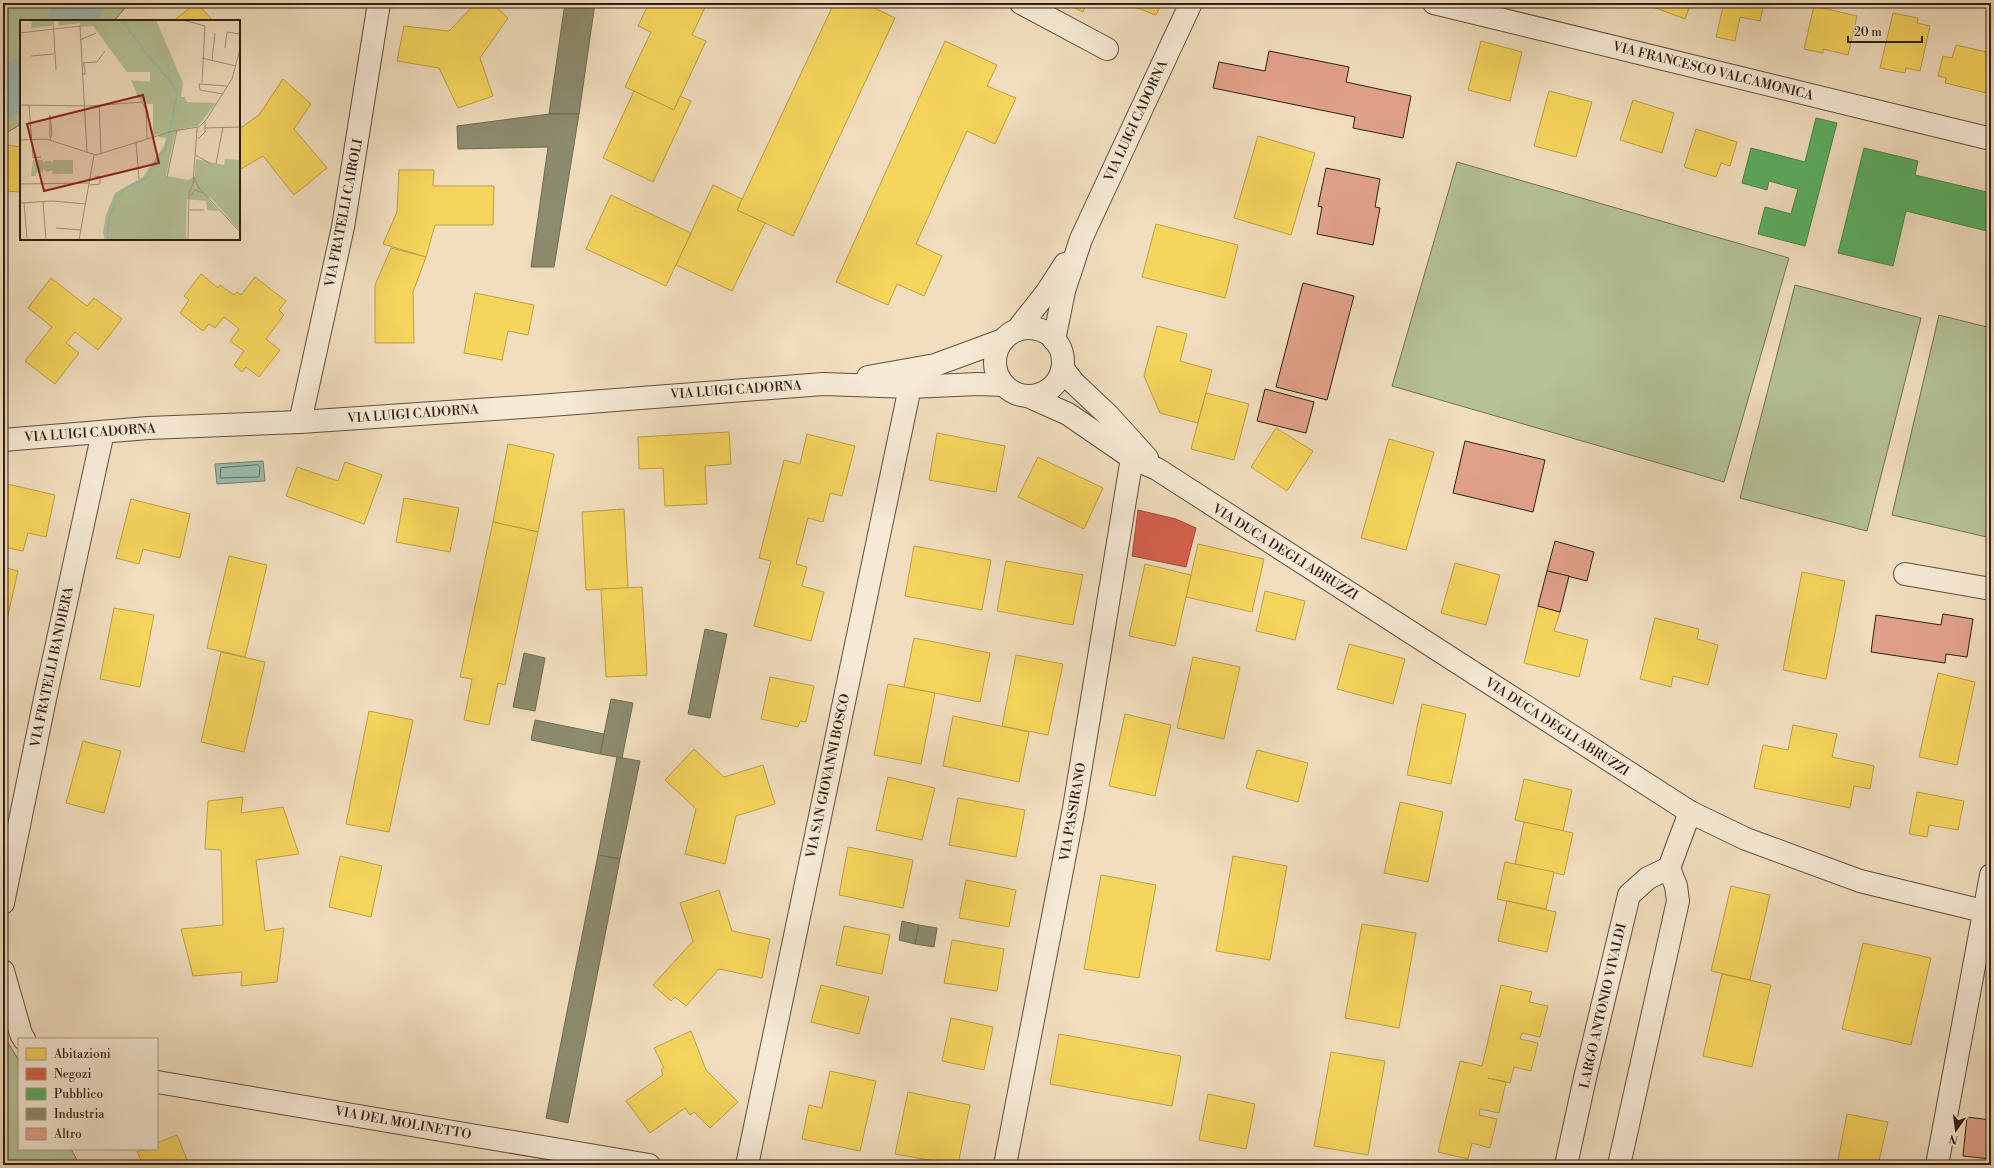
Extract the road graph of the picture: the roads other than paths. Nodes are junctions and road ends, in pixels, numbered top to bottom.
1 (378, 3) edge
2 (1021, 3) edge
3 (1191, 3) edge
4 (1434, 3) edge
5 (1107, 49) dead end
6 (1991, 139) edge
7 (1081, 239) junction
8 (1010, 335) junction
9 (1054, 340) junction
10 (1063, 369) junction
11 (823, 384) junction
12 (1004, 385) junction
13 (910, 387) junction
14 (1030, 396) junction
15 (300, 422) junction
16 (103, 432) junction
17 (3, 440) edge
18 (1132, 458) junction
19 (1157, 469) junction
20 (1904, 574) dead end
21 (1991, 589) edge
22 (1690, 812) junction
23 (1669, 868) junction
24 (1991, 875) edge
25 (3, 903) edge
26 (1988, 912) edge
27 (3, 971) edge
28 (24, 1038) edge
29 (158, 1082) edge
30 (1940, 1164) edge
31 (649, 1165) edge
32 (747, 1165) edge
33 (1005, 1165) edge
34 (1566, 1165) edge
35 (1619, 1165) edge

1 - 15 street, VIA FRATELLI CAIROLI
2 - 5 street
3 - 7 street, VIA LUIGI CADORNA
4 - 6 street, VIA FRANCESCO VALCAMONICA
7 - 8 street, VIA LUIGI CADORNA
7 - 9 street, VIA LUIGI CADORNA
8 - 9 street
8 - 11 street, VIA LUIGI CADORNA
8 - 12 street
9 - 10 street
10 - 14 street
10 - 19 street, VIA DUCA DEGLI ABRUZZI
11 - 13 street, VIA LUIGI CADORNA
11 - 15 street, VIA LUIGI CADORNA
12 - 13 street, VIA LUIGI CADORNA
12 - 14 street
13 - 32 street, VIA SAN GIOVANNI BOSCO
14 - 18 street, VIA DUCA DEGLI ABRUZZI
15 - 16 street, VIA LUIGI CADORNA
16 - 17 street, VIA LUIGI CADORNA
16 - 25 street, VIA FRATELLI BANDIERA
18 - 19 street, VIA DUCA DEGLI ABRUZZI
18 - 33 street, VIA PASSIRANO
19 - 22 street, VIA DUCA DEGLI ABRUZZI
20 - 21 street
22 - 23 street
22 - 26 street, VIA DUCA DEGLI ABRUZZI
23 - 34 street, LARGO ANTONIO VIVALDI
23 - 35 street
24 - 26 street
26 - 30 street
27 - 28 street
29 - 31 street, VIA DEL MOLINETTO

